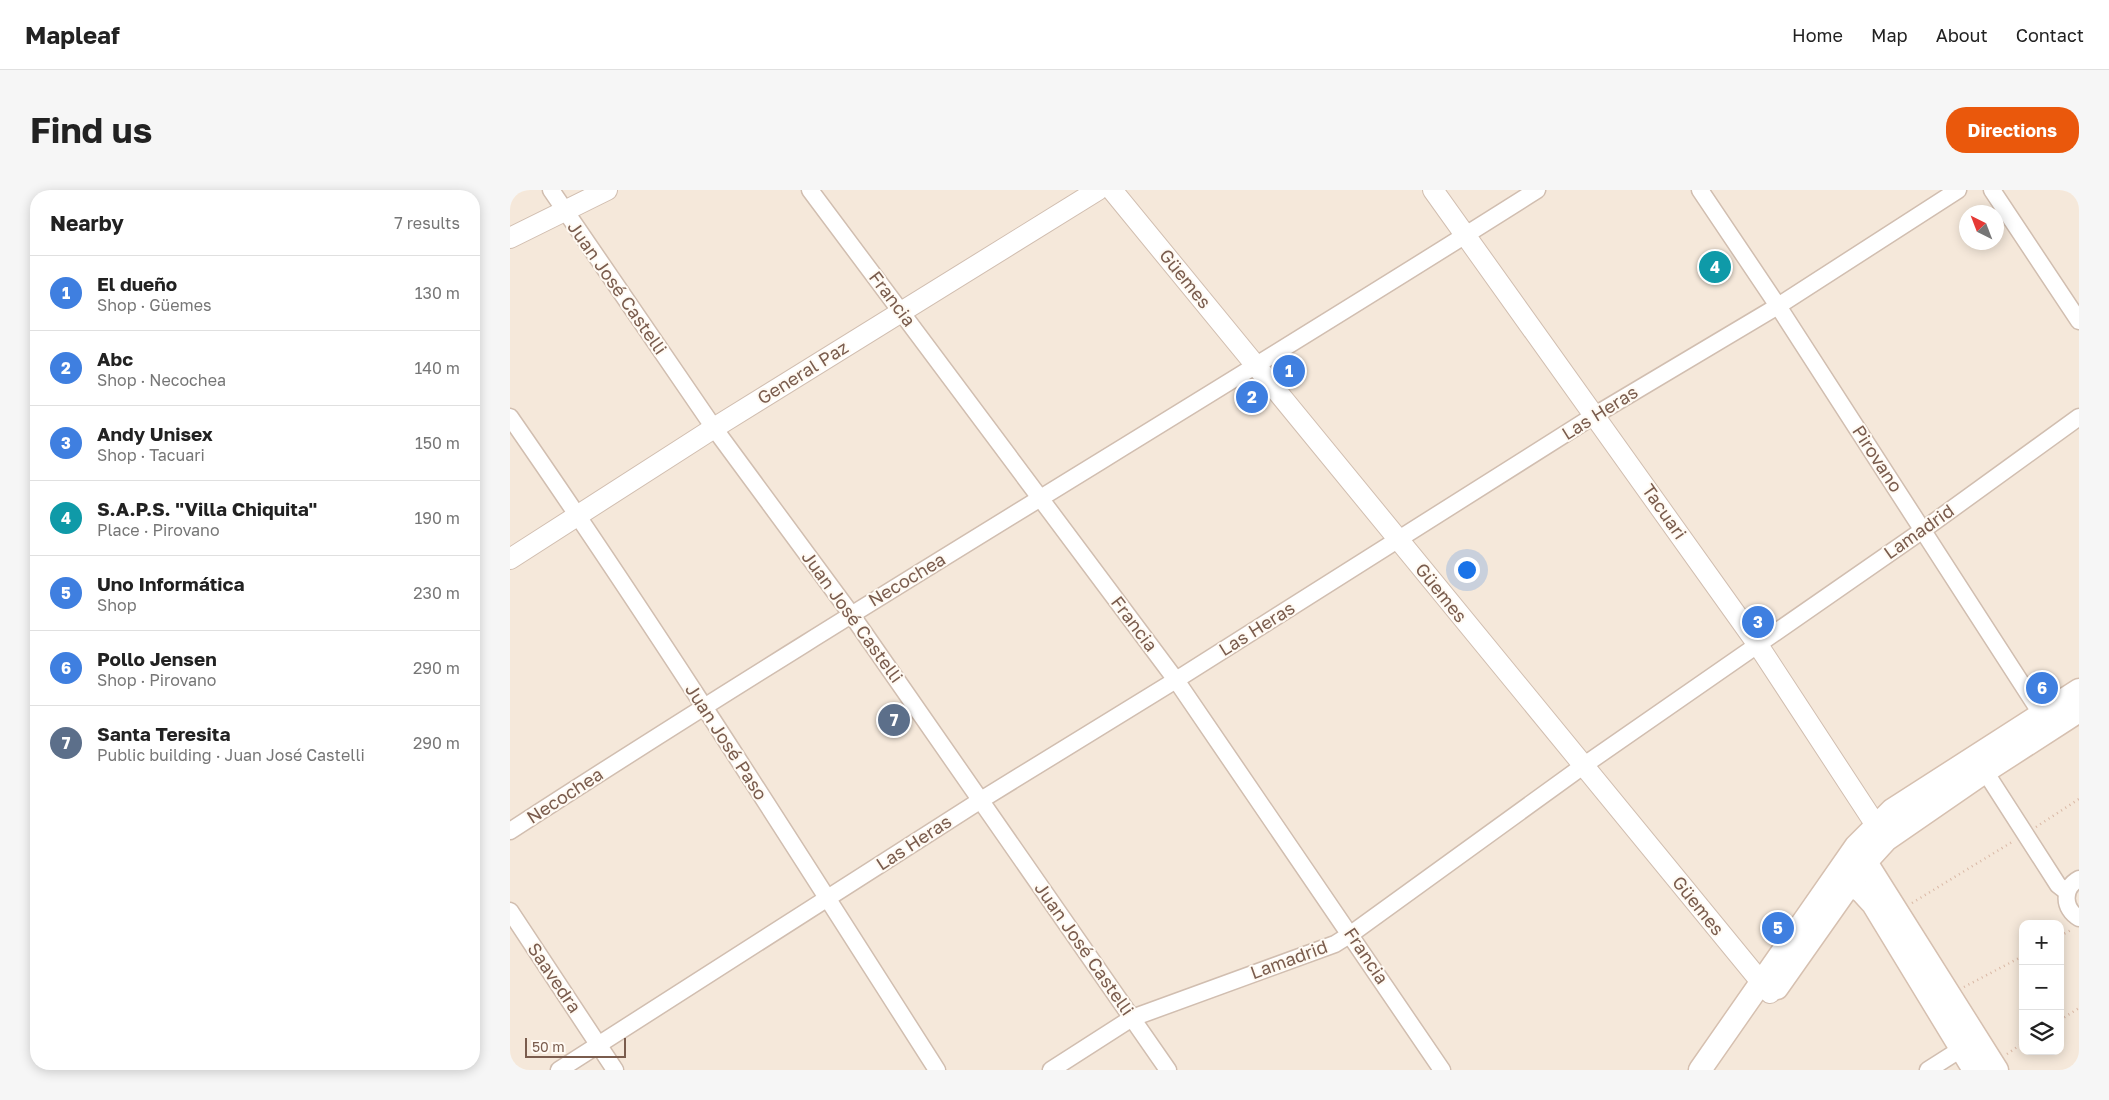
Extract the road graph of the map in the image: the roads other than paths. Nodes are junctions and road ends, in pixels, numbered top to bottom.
1 (551, 190) edge
2 (607, 190) edge
3 (810, 190) edge
4 (1098, 190) edge
5 (1112, 190) edge
6 (1433, 190) edge
7 (1537, 190) edge
8 (1700, 190) edge
9 (1958, 190) edge
10 (1992, 190) edge
11 (564, 211) junction
12 (1467, 235) junction
13 (510, 238) edge
14 (1778, 306) junction
15 (902, 311) junction
16 (2079, 321) edge
17 (1257, 367) junction
18 (1595, 415) junction
19 (510, 417) edge
20 (2079, 417) edge
21 (714, 428) junction
22 (1041, 500) junction
23 (578, 514) junction
24 (1922, 530) junction
25 (1398, 540) junction
26 (510, 559) edge
27 (850, 614) junction
28 (1758, 645) junction
29 (1176, 680) junction
30 (2079, 690) edge
31 (703, 706) junction
32 (2079, 711) edge
33 (2046, 721) junction
34 (1980, 764) junction
35 (1583, 766) junction
36 (981, 800) junction
37 (510, 831) edge
38 (1880, 832) junction
39 (1861, 854) junction
40 (1844, 879) junction
41 (2079, 879) edge
42 (2067, 892) junction
43 (828, 899) junction
44 (510, 911) edge
45 (2079, 918) edge
46 (1351, 934) junction
47 (1766, 989) junction
48 (1132, 1018) junction
49 (598, 1044) junction
50 (1962, 1049) junction
51 (559, 1070) edge
52 (615, 1070) edge
53 (937, 1070) edge
54 (1051, 1070) edge
55 (1168, 1070) edge
56 (1442, 1070) edge
57 (1700, 1070) edge
58 (1718, 1070) edge
59 (1928, 1070) edge
60 (1974, 1070) edge
61 (1998, 1070) edge

1 - 11 street, Juan José Castelli
2 - 11 street
3 - 15 street, Francia
4 - 15 street, General Paz
5 - 17 street, Güemes
6 - 12 street, Tacuari
7 - 12 street
8 - 14 street, Pirovano
9 - 14 street, Las Heras
10 - 16 street
11 - 13 street
11 - 21 street, Juan José Castelli
12 - 17 street, Necochea
12 - 18 street, Tacuari
14 - 18 street, Las Heras
14 - 24 street, Pirovano
15 - 21 street, General Paz
15 - 22 street, Francia
17 - 22 street, Necochea
17 - 25 street, Güemes
18 - 25 street, Las Heras
18 - 28 street, Tacuari
19 - 23 street, Juan José Paso
20 - 24 street, Lamadrid
21 - 23 street, General Paz
21 - 27 street, Juan José Castelli
22 - 27 street, Necochea
22 - 29 street, Francia
23 - 26 street, General Paz
23 - 31 street, Juan José Paso
24 - 28 street, Lamadrid
24 - 33 street, Pirovano
25 - 29 street, Las Heras
25 - 35 street, Güemes
27 - 31 street, Necochea
27 - 36 street, Juan José Castelli
28 - 35 street, Lamadrid
28 - 38 street, Tacuari
29 - 36 street, Las Heras
29 - 46 street, Francia
30 - 33 main road
31 - 37 street, Necochea
31 - 43 street, Juan José Paso
32 - 33 main road
33 - 34 main road
34 - 38 main road
34 - 42 street
35 - 46 street, Lamadrid
35 - 47 street, Güemes
36 - 43 street, Las Heras
36 - 48 street, Juan José Castelli
38 - 39 main road
39 - 40 main road
39 - 61 main road
40 - 47 main road
40 - 50 main road
41 - 42 street
42 - 45 street
43 - 49 street, Las Heras
43 - 53 street, Juan José Paso
44 - 49 street, Saavedra
46 - 48 street, Lamadrid
46 - 56 street, Francia
47 - 57 main road
47 - 58 main road
48 - 54 street, Lamadrid
48 - 55 street, Juan José Castelli
49 - 51 street, Las Heras
49 - 52 street, Saavedra
50 - 59 street
50 - 60 main road

